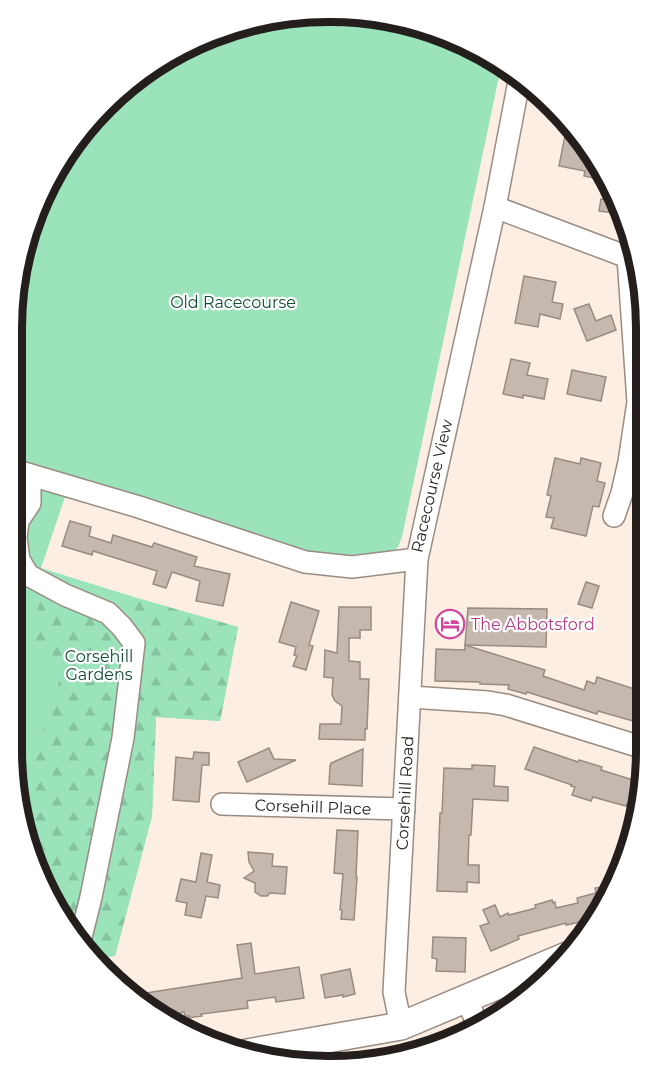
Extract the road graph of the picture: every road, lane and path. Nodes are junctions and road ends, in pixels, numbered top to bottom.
1 (518, 88) edge
2 (495, 207) junction
3 (627, 257) edge
4 (635, 305) edge
5 (636, 345) edge
6 (636, 414) edge
7 (22, 472) edge
8 (22, 515) edge
9 (615, 516) dead end
10 (417, 559) junction
11 (22, 565) edge
12 (410, 697) junction
13 (636, 746) edge
14 (222, 804) dead end
15 (404, 809) junction
16 (82, 932) edge
17 (549, 963) edge
18 (466, 998) junction
19 (475, 1019) edge
20 (401, 1026) junction
21 (264, 1050) edge

1 - 2 street, Racecourse View
2 - 3 street
2 - 10 street, Racecourse View
4 - 5 street
6 - 9 street
7 - 8 street
7 - 10 street, Racecourse View
10 - 12 street, Corsehill Road
11 - 16 street
12 - 13 street
12 - 15 street, Corsehill Road
14 - 15 street, Corsehill Place
15 - 20 street, Corsehill Road
17 - 18 main road
18 - 19 street
18 - 20 main road
20 - 21 main road

